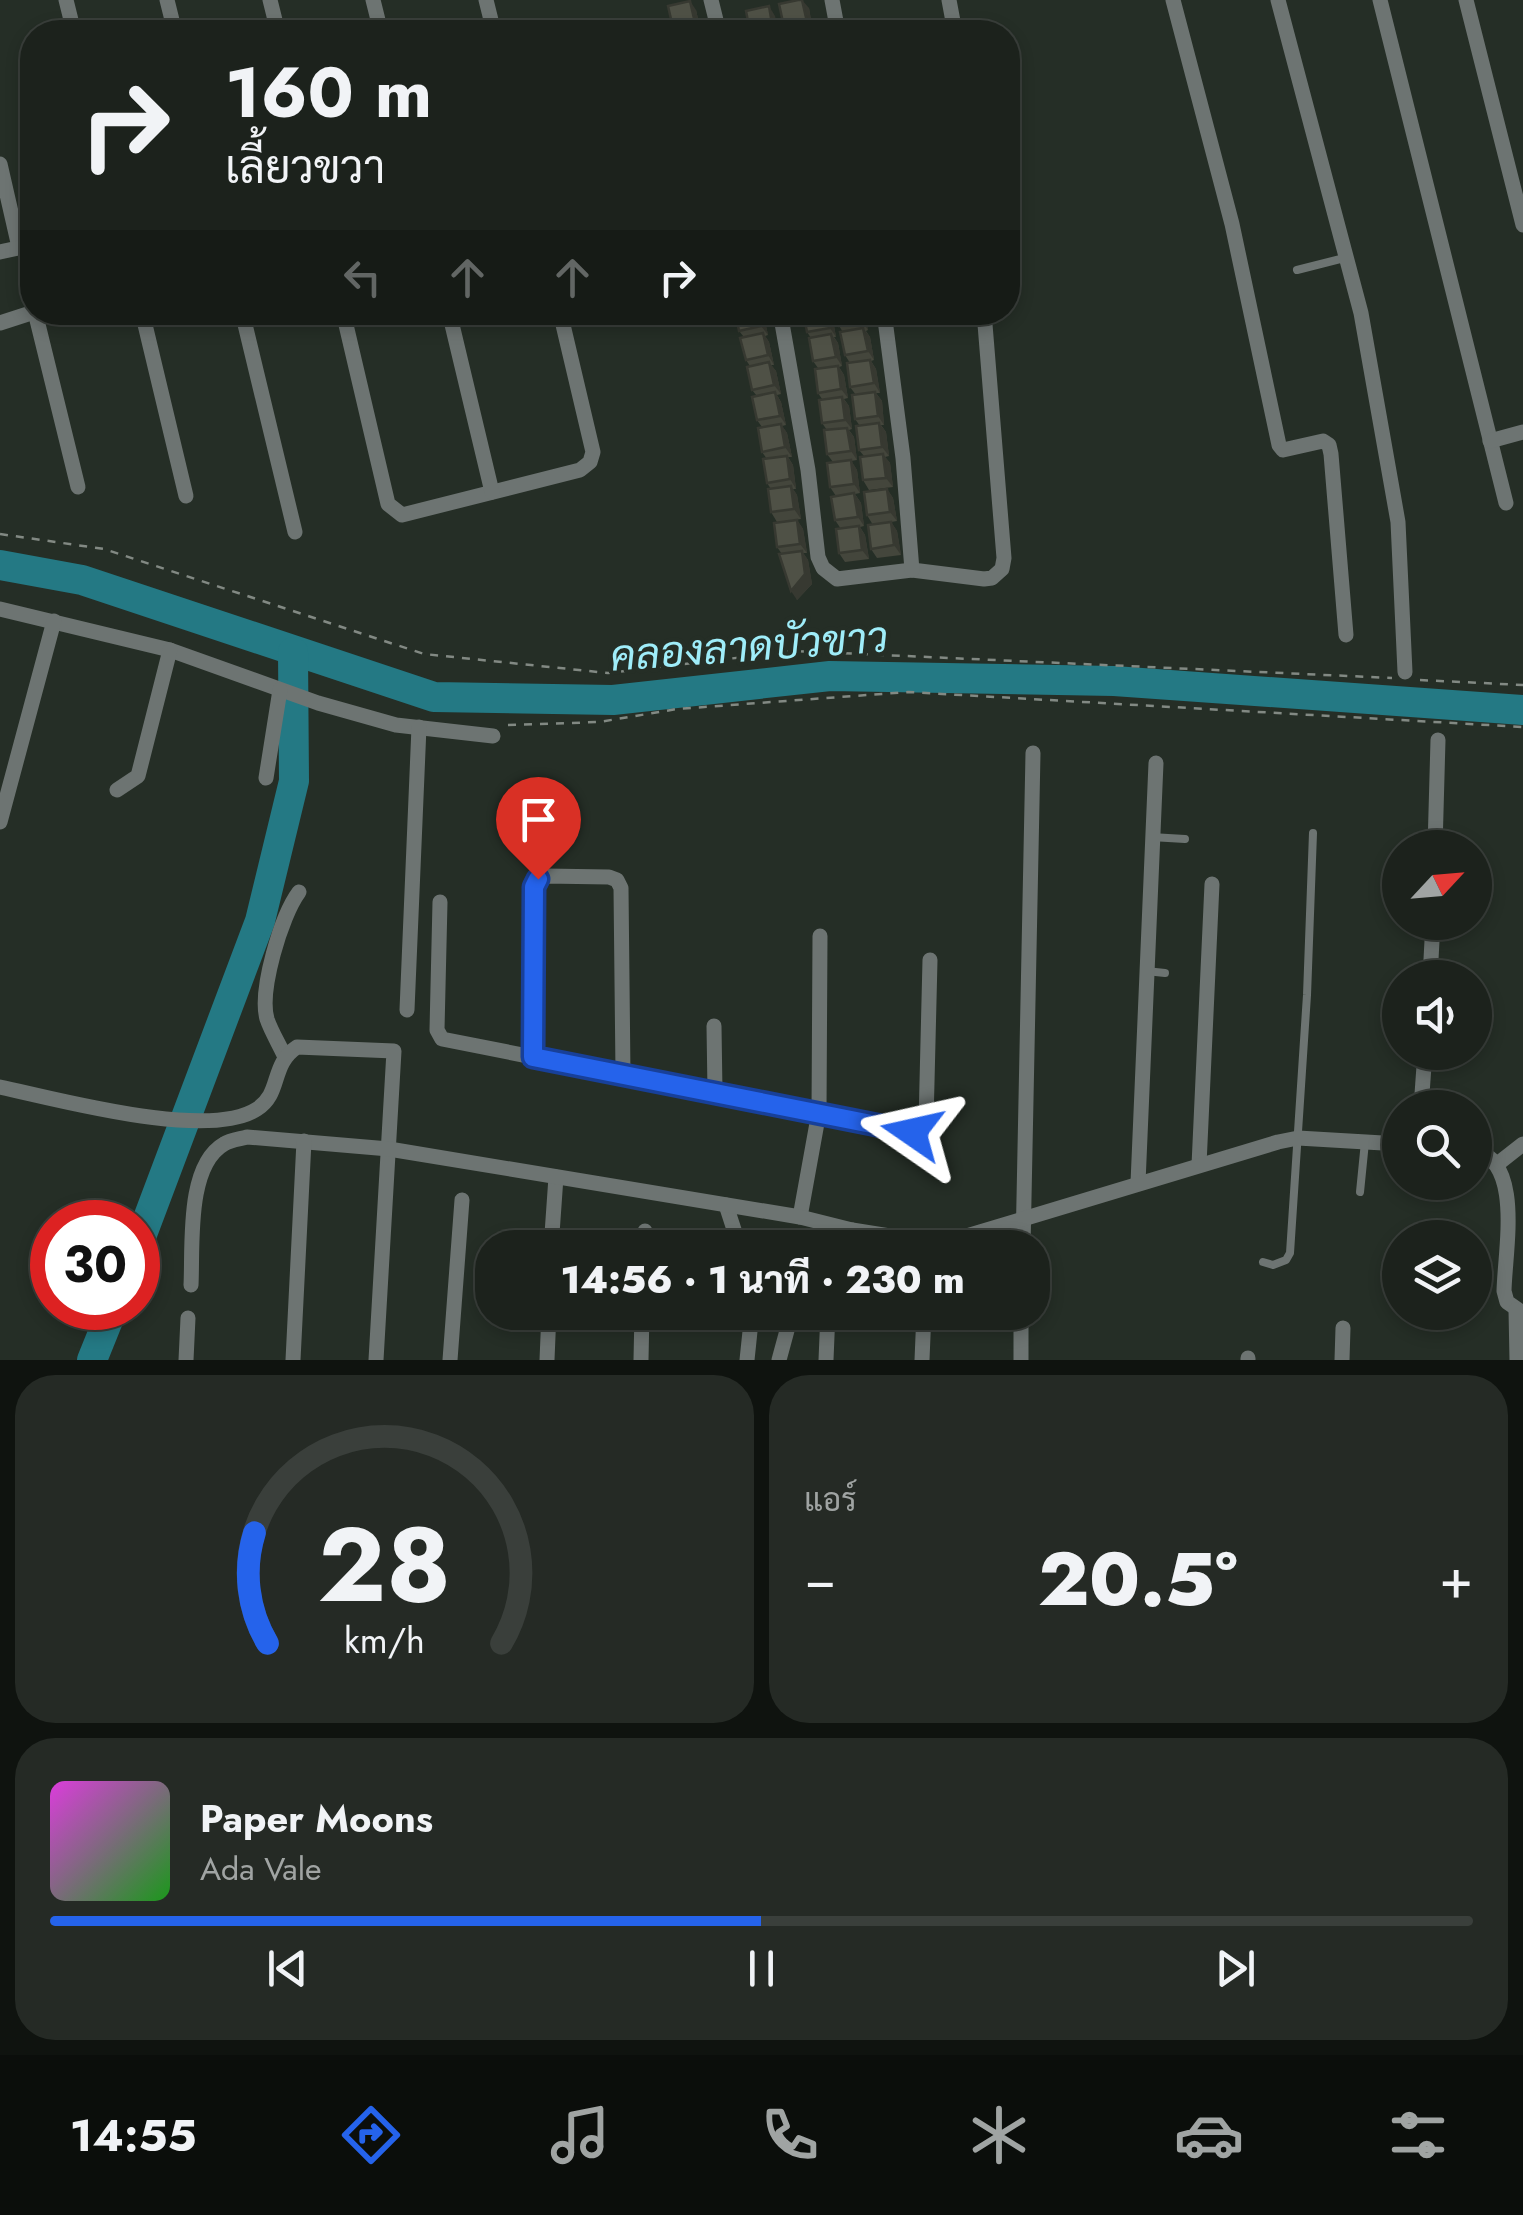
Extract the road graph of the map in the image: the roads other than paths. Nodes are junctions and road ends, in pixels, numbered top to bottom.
1 (1173, 0) edge
2 (1278, 0) edge
3 (1380, 0) edge
4 (1466, 0) edge
5 (0, 164) edge
6 (1523, 225) edge
7 (20, 227) edge
8 (1348, 257) junction
9 (1297, 270) dead end
10 (37, 325) edge
11 (145, 325) edge
12 (245, 325) edge
13 (346, 325) edge
14 (452, 325) edge
15 (563, 325) edge
16 (782, 325) edge
17 (885, 325) edge
18 (985, 325) edge
19 (1523, 432) edge
20 (1490, 441) junction
21 (78, 487) dead end
22 (492, 492) junction
23 (186, 496) dead end
24 (1506, 503) dead end
25 (295, 532) dead end
26 (912, 570) junction
27 (0, 608) edge
28 (54, 621) junction
29 (1346, 635) dead end
30 (170, 650) junction
31 (1406, 672) dead end
32 (275, 688) junction
33 (419, 728) junction
34 (499, 731) road end
35 (1438, 740) dead end
36 (1033, 753) dead end
37 (1156, 763) dead end
38 (266, 778) dead end
39 (117, 790) dead end
40 (0, 822) edge
41 (1436, 830) edge
42 (1312, 833) dead end
43 (1150, 837) junction
44 (1185, 839) dead end
45 (1212, 884) dead end
46 (299, 892) dead end
47 (440, 902) dead end
48 (820, 936) dead end
49 (930, 960) dead end
50 (1146, 971) junction
51 (1165, 973) dead end
52 (407, 1010) dead end
53 (714, 1026) dead end
54 (284, 1055) junction
55 (533, 1057) junction
56 (623, 1074) junction
57 (0, 1087) edge
58 (715, 1092) junction
59 (818, 1112) junction
60 (1298, 1138) junction
61 (304, 1141) junction
62 (1365, 1142) junction
63 (1382, 1143) edge
64 (1523, 1144) edge
65 (389, 1149) junction
66 (1492, 1155) edge
67 (1500, 1162) junction
68 (1199, 1165) junction
69 (556, 1177) junction
70 (1138, 1183) junction
71 (1360, 1192) dead end
72 (462, 1200) dead end
73 (726, 1205) junction
74 (800, 1217) junction
75 (1023, 1217) junction
76 (552, 1230) edge
77 (734, 1230) edge
78 (852, 1230) edge
79 (983, 1230) edge
80 (1023, 1230) edge
81 (1264, 1262) dead end
82 (191, 1285) dead end
83 (1519, 1312) edge
84 (188, 1318) dead end
85 (1343, 1328) dead end
86 (548, 1330) edge
87 (642, 1330) edge
88 (750, 1330) edge
89 (787, 1330) edge
90 (827, 1330) edge
91 (923, 1330) edge
92 (1021, 1330) edge
93 (186, 1360) edge
94 (293, 1360) edge
95 (376, 1360) edge
96 (450, 1360) edge
97 (547, 1360) edge
98 (641, 1360) edge
99 (747, 1360) edge
100 (779, 1360) edge
101 (826, 1360) edge
102 (922, 1360) edge
103 (1021, 1360) edge
104 (1342, 1360) edge
105 (1517, 1360) edge

1 - 29 street
2 - 8 street
3 - 20 street
4 - 6 street
5 - 7 street
8 - 9 lane
8 - 31 street
10 - 21 street
11 - 23 street
12 - 25 street
13 - 22 street
14 - 22 street
15 - 22 street
16 - 26 street
17 - 26 street
18 - 26 street
19 - 20 street
20 - 24 street
27 - 28 street
28 - 30 street
28 - 40 street
30 - 32 street
30 - 39 street
32 - 33 street
32 - 38 street
33 - 34 street
33 - 52 street
35 - 41 street
36 - 75 street
37 - 43 street
42 - 60 lane
43 - 44 lane
43 - 50 street
45 - 68 street
46 - 54 street
47 - 55 street
48 - 59 street
49 - 59 street
50 - 51 lane
50 - 70 street
53 - 58 street
54 - 57 street
54 - 65 street
55 - 56 street
55 - 56 street
56 - 58 street
58 - 59 street
59 - 74 street
60 - 62 street
60 - 68 street
60 - 81 lane
61 - 65 street
61 - 82 street
61 - 94 street
62 - 63 street
62 - 71 lane
64 - 67 street
65 - 69 street
65 - 95 street
66 - 67 street
67 - 83 street
68 - 70 street
69 - 73 street
69 - 76 street
70 - 75 street
72 - 96 street
73 - 74 street
73 - 77 street
74 - 78 street
75 - 79 street
75 - 80 street
83 - 105 street
84 - 93 street
85 - 104 street
86 - 97 street
87 - 98 street
88 - 99 street
89 - 100 street
90 - 101 street
91 - 102 street
92 - 103 street

